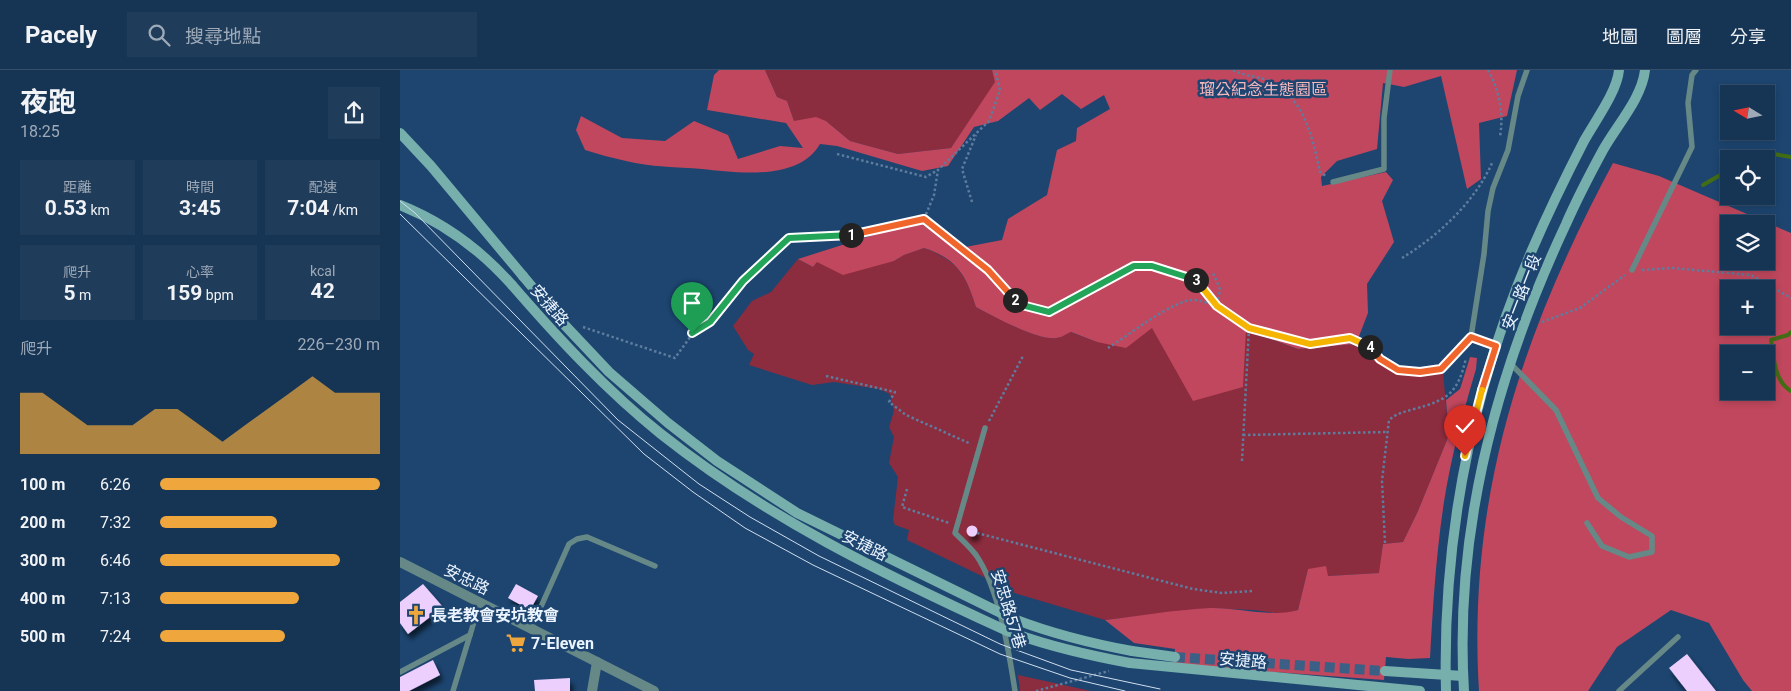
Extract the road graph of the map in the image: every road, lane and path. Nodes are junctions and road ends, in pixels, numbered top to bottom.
1 (995, 70) edge
2 (1233, 70) edge
3 (1390, 70) edge
4 (1488, 70) edge
5 (1527, 70) edge
6 (1619, 70) edge
7 (1645, 70) edge
8 (1696, 70) edge
9 (400, 133) edge
10 (976, 133) junction
11 (1499, 139) dead end
12 (837, 154) dead end
13 (1494, 157) dead end
14 (938, 170) junction
15 (1333, 182) joint
16 (972, 202) dead end
17 (400, 205) edge
18 (924, 219) junction
19 (1402, 258) dead end
20 (1632, 270) junction
21 (1213, 274) dead end
22 (1791, 298) edge
23 (1217, 306) junction
24 (1542, 322) dead end
25 (581, 327) dead end
26 (1249, 328) junction
27 (1471, 337) junction
28 (1496, 346) junction
29 (1108, 348) dead end
30 (1023, 356) dead end
31 (1452, 358) joint
32 (1510, 364) junction
33 (1488, 372) junction
34 (826, 376) dead end
35 (1506, 377) junction
36 (985, 428) joint
37 (1388, 432) junction
38 (1243, 435) junction
39 (980, 448) junction
40 (1242, 461) dead end
41 (907, 489) dead end
42 (1587, 523) dead end
43 (958, 526) junction
44 (978, 533) dead end
45 (1386, 543) dead end
46 (400, 562) edge
47 (655, 566) dead end
48 (1253, 591) dead end
49 (480, 602) junction
50 (532, 628) junction
51 (470, 635) junction
52 (1678, 638) dead end
53 (1175, 657) tunnel mouth
54 (597, 662) junction
55 (1117, 669) dead end
56 (1385, 671) tunnel mouth
57 (400, 672) edge
58 (1446, 675) junction
59 (1463, 676) junction
60 (453, 691) edge
61 (592, 691) edge
62 (654, 691) edge
63 (1015, 691) edge
64 (1036, 691) edge
65 (1420, 691) edge
66 (1446, 691) edge
67 (1464, 691) edge
68 (1619, 691) edge

1 - 10 path
2 - 15 path
3 - 15 lane
4 - 11 path
5 - 27 lane
6 - 28 street, 安一路一段
7 - 32 street, 安一路一段
8 - 20 lane
9 - 53 street, 安捷路, bridge
10 - 14 path
10 - 16 path
12 - 14 path
13 - 19 path
14 - 18 path
17 - 65 street, 安捷路, bridge
18 - 23 path
18 - 25 path
20 - 22 path
20 - 24 path
21 - 23 path
23 - 26 path
23 - 29 path
26 - 31 path
26 - 38 path
27 - 28 lane
27 - 31 lane
27 - 37 path
28 - 33 street, 安一路一段
30 - 36 path
32 - 35 street, 安一路一段
32 - 42 lane
33 - 35 street
33 - 58 street, 安一路一段
34 - 39 path
35 - 59 street, 安一路一段
36 - 39 lane
37 - 38 path
37 - 45 path
38 - 40 path
39 - 43 lane
41 - 43 path
43 - 63 lane, 安忠路57巷
44 - 48 path
46 - 49 street, 安忠路
47 - 50 lane
49 - 50 street, 安忠路
49 - 51 lane
50 - 54 street, 安忠路
51 - 57 lane
51 - 60 lane
52 - 68 lane
54 - 61 street
54 - 62 street, 安忠路
55 - 64 path
56 - 58 street
58 - 59 street
58 - 66 street, 安一路一段
59 - 67 street, 安一路一段

